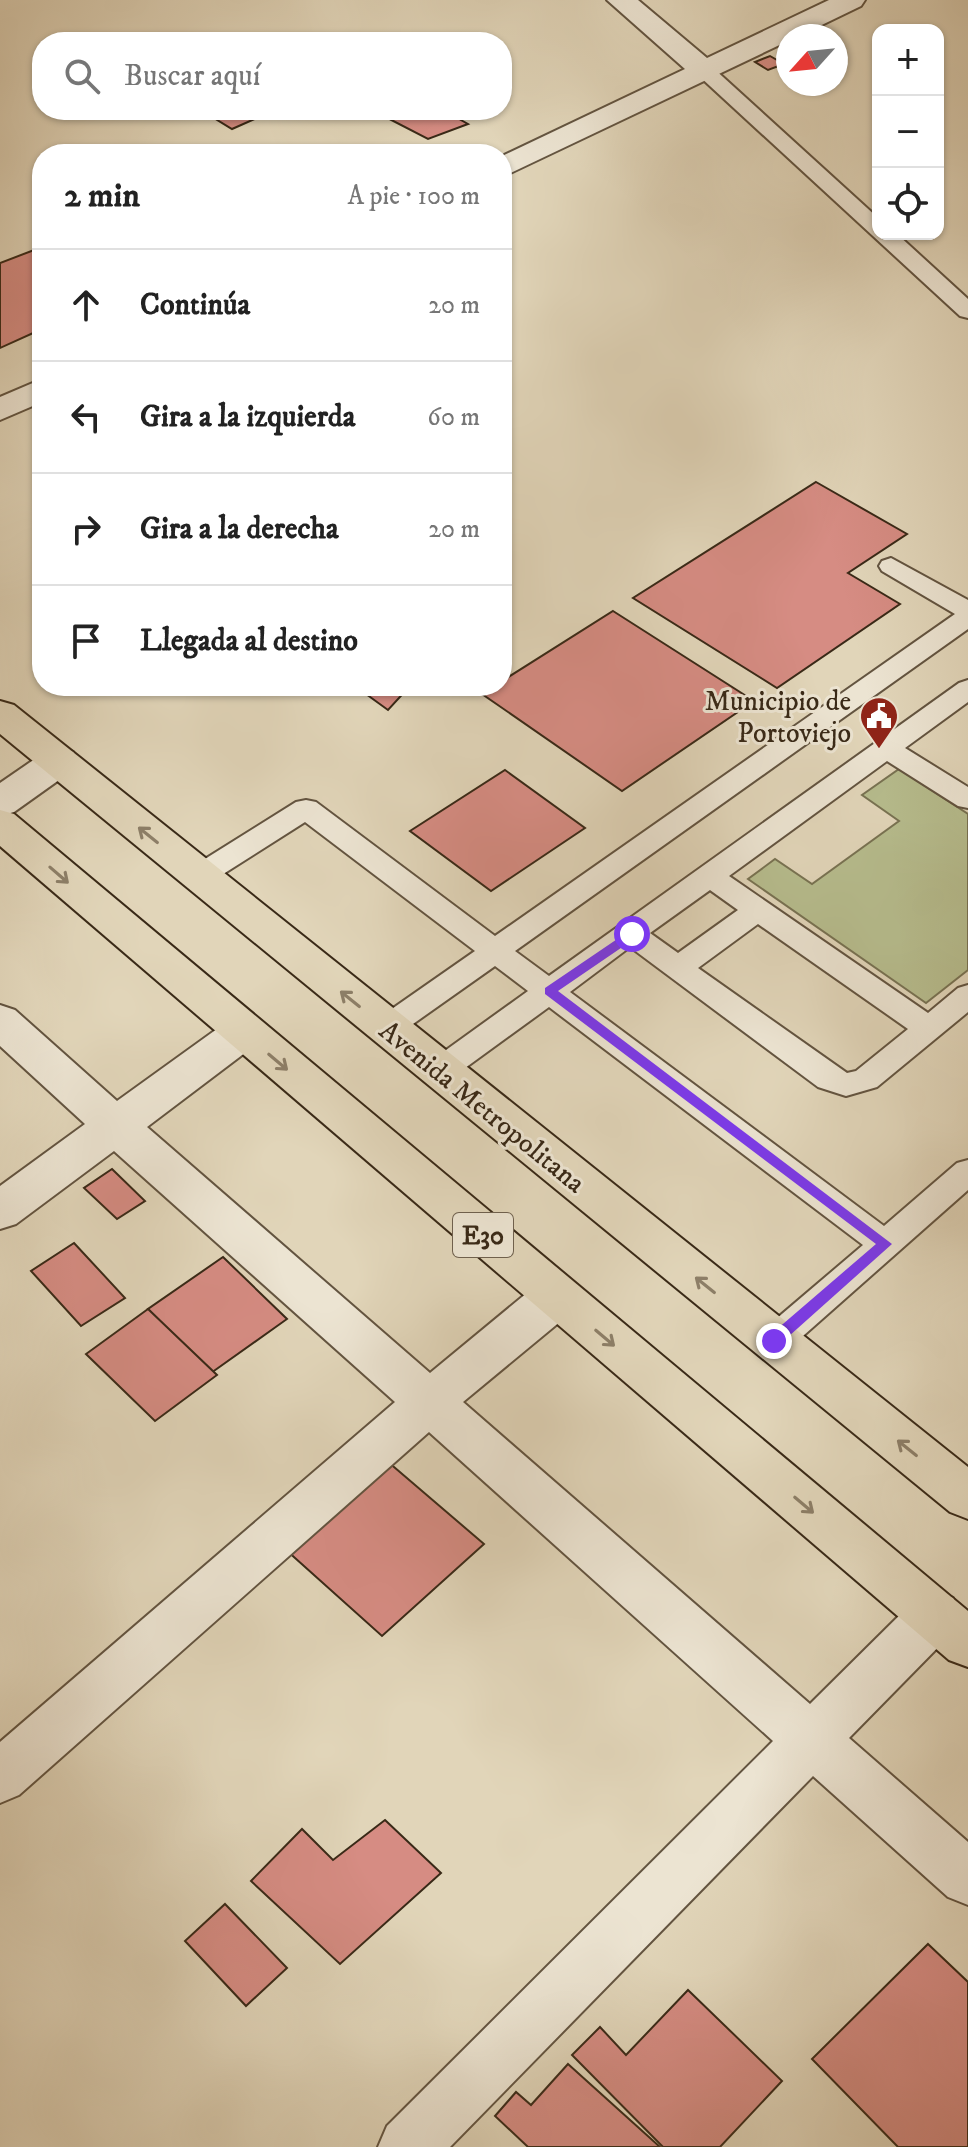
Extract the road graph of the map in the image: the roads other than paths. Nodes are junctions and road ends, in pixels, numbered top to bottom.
1 (621, 0) edge
2 (851, 0) edge
3 (705, 71) junction
4 (512, 163) edge
5 (872, 224) edge
6 (891, 240) edge
7 (968, 311) edge
8 (32, 394) edge
9 (0, 410) edge
10 (891, 566) dead end
11 (968, 611) edge
12 (968, 617) edge
13 (968, 689) edge
14 (0, 714) edge
15 (886, 748) junction
16 (59, 761) junction
17 (968, 799) edge
18 (0, 802) edge
19 (0, 824) edge
20 (199, 876) junction
21 (711, 877) junction
22 (757, 910) junction
23 (632, 934) junction
24 (494, 951) junction
25 (677, 968) junction
26 (549, 991) junction
27 (968, 996) edge
28 (0, 1021) edge
29 (386, 1028) junction
30 (928, 1028) junction
31 (243, 1032) junction
32 (439, 1071) junction
33 (116, 1126) junction
34 (968, 1172) edge
35 (0, 1211) edge
36 (885, 1244) junction
37 (556, 1297) junction
38 (774, 1341) junction
39 (429, 1402) junction
40 (968, 1497) edge
41 (951, 1629) edge
42 (810, 1740) junction
43 (0, 1777) edge
44 (968, 1878) edge
45 (408, 2147) edge

1 - 3 street
2 - 3 street
3 - 4 street
3 - 5 lane
6 - 7 lane
8 - 9 street
10 - 11 lane
12 - 24 lane
13 - 15 lane
14 - 16 highway, Avenida Metropolitana
15 - 17 lane
15 - 21 lane
16 - 18 street
20 -> 16 highway, Avenida Metropolitana
19 -> 31 highway, E30
20 - 24 lane
29 -> 20 highway, Avenida Metropolitana
21 - 22 lane
21 - 23 lane
22 - 25 lane
22 - 30 lane
23 - 25 lane
23 - 26 lane
24 - 26 lane
24 - 29 lane
25 - 30 lane
26 - 32 lane
26 - 36 lane
27 - 30 lane
28 - 33 street
29 - 32 highway, Avenida Metropolitana
31 - 33 street
31 -> 37 highway, E30
38 -> 32 highway, Avenida Metropolitana
33 - 35 street
33 - 39 street
34 - 36 lane
36 - 38 lane
37 - 39 street
37 -> 41 highway, E30
40 -> 38 highway, Avenida Metropolitana
39 - 42 street
39 - 43 street
41 - 42 street
42 - 44 street
42 - 45 street

